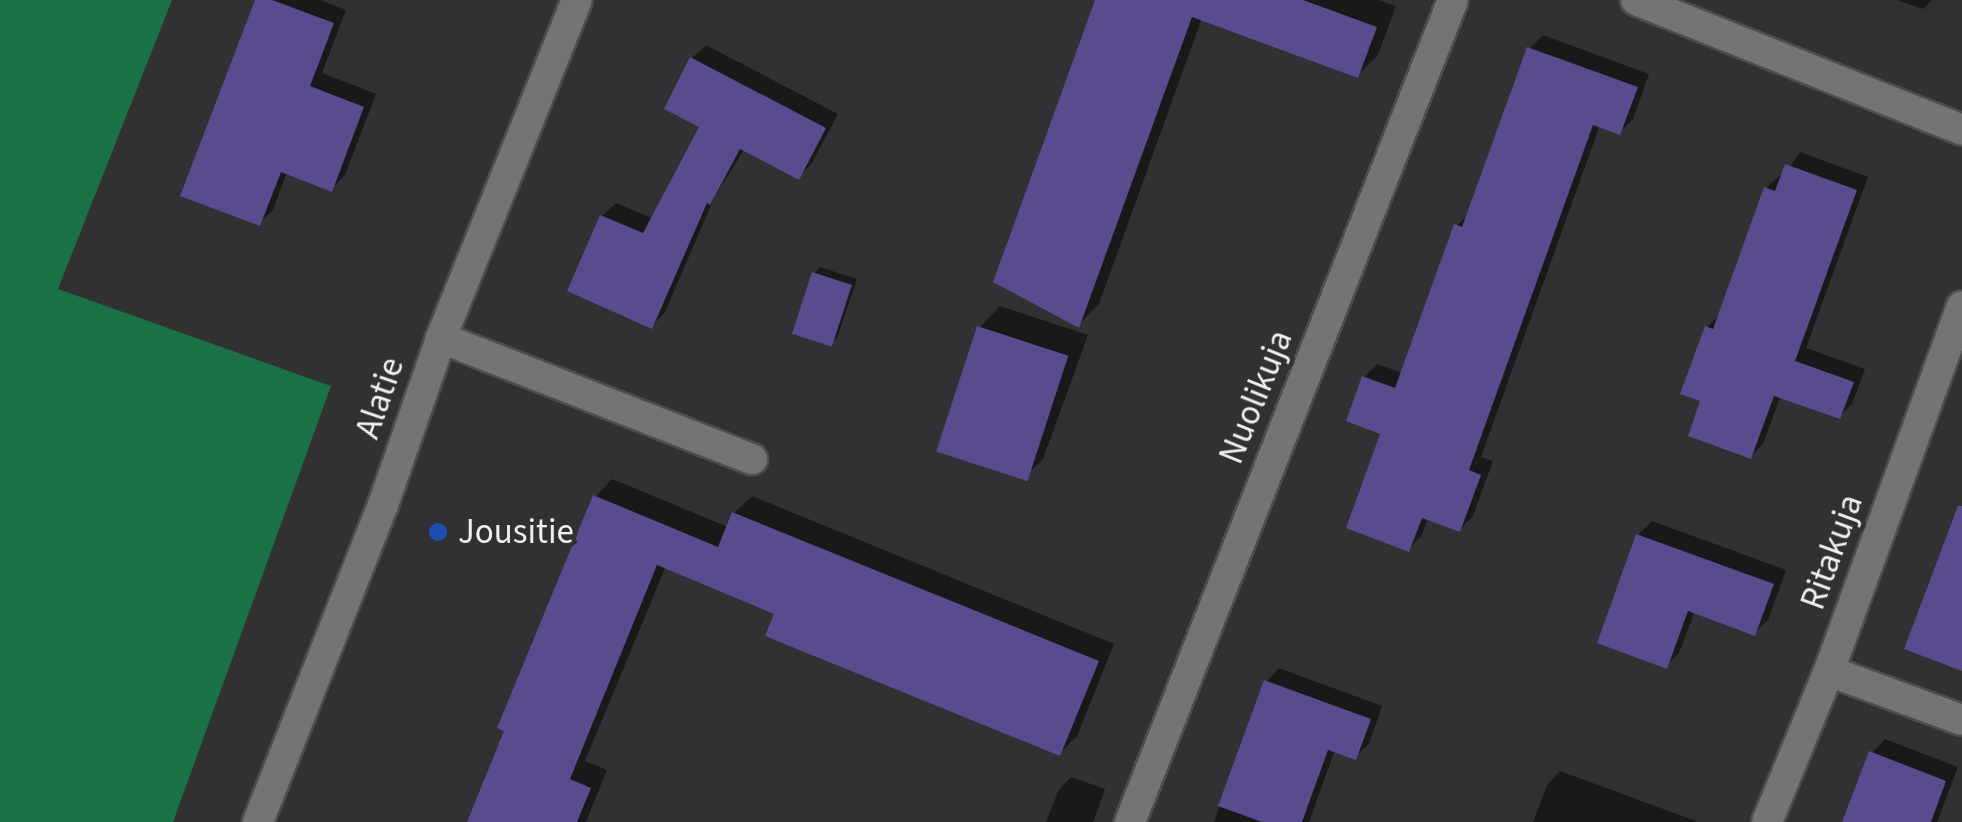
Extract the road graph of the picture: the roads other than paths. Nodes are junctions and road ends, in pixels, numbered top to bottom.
1 (577, 0) edge
2 (1454, 0) edge
3 (1636, 0) edge
4 (1962, 130) edge
5 (1962, 306) edge
6 (441, 338) junction
7 (752, 460) dead end
8 (1829, 671) junction
9 (1962, 720) edge
10 (258, 822) edge
11 (1130, 822) edge
12 (1767, 822) edge

1 - 6 street, Alatie
2 - 11 street, Nuolikuja
3 - 4 street
5 - 8 street, Ritakuja
6 - 7 street
6 - 10 street, Alatie
8 - 9 street
8 - 12 street, Ritakuja

